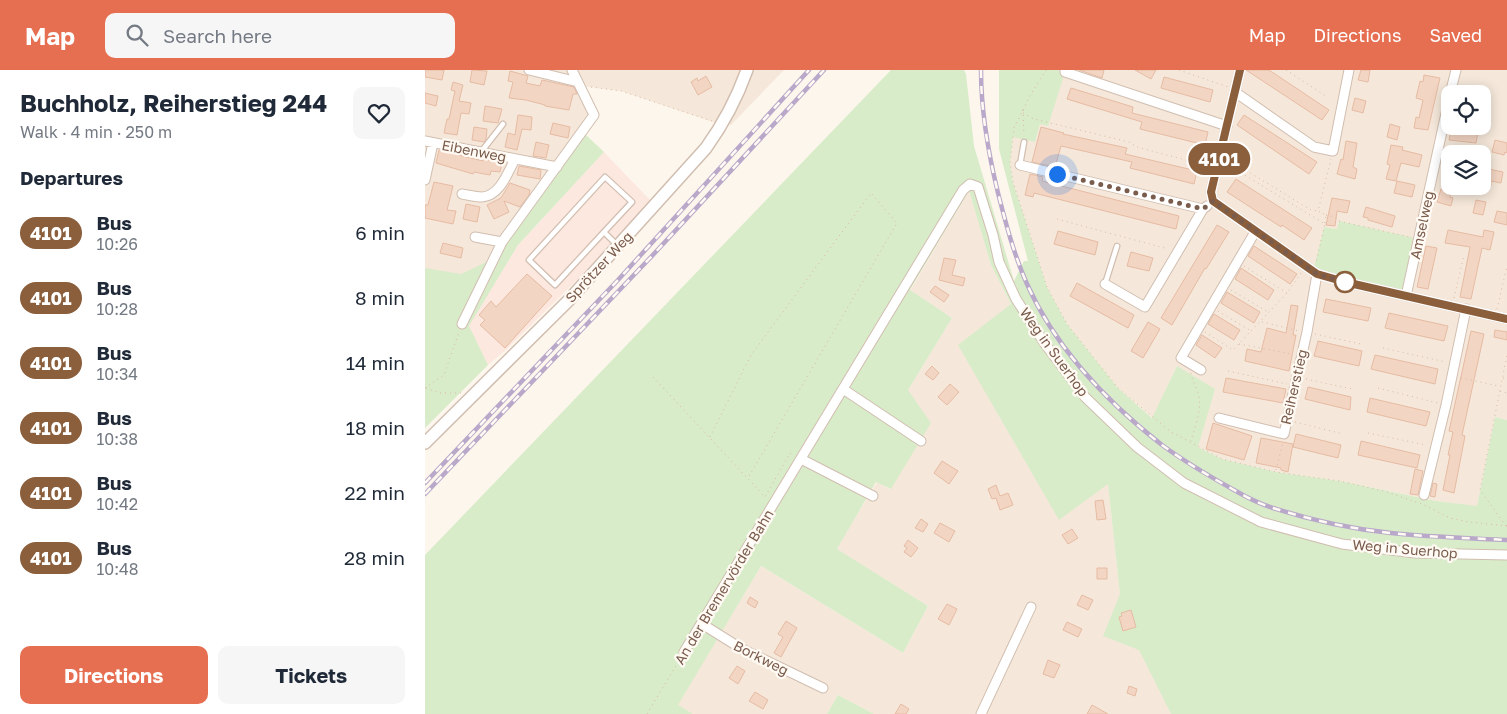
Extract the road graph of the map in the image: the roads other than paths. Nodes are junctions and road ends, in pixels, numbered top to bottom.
1 (529, 70) edge
2 (572, 70) edge
3 (747, 70) edge
4 (1240, 70) edge
5 (1349, 70) edge
6 (1455, 70) edge
7 (1065, 71) edge
8 (579, 84) junction
9 (1452, 85) edge
10 (1235, 91) junction
11 (503, 124) dead end
12 (1227, 126) junction
13 (1441, 135) edge
14 (429, 142) edge
15 (1025, 142) road end
16 (481, 152) junction
17 (515, 158) junction
18 (1020, 165) joint
19 (557, 167) junction
20 (425, 180) edge
21 (970, 184) joint
22 (462, 194) dead end
23 (1213, 201) junction
24 (1203, 209) junction
25 (604, 232) junction
26 (1255, 232) junction
27 (475, 237) dead end
28 (501, 242) junction
29 (619, 246) junction
30 (1117, 246) dead end
31 (1312, 271) junction
32 (1105, 284) joint
33 (1406, 296) junction
34 (1466, 310) junction
35 (1507, 319) edge
36 (462, 324) road end
37 (1201, 370) dead end
38 (843, 389) junction
39 (1219, 418) dead end
40 (921, 441) dead end
41 (425, 443) edge
42 (801, 459) junction
43 (1424, 495) dead end
44 (873, 496) dead end
45 (1507, 555) edge
46 (1031, 607) dead end
47 (702, 624) junction
48 (685, 652) road end
49 (823, 688) dead end
50 (981, 714) edge

1 - 8 street
2 - 8 street
3 - 29 street, Sprötzer Weg
4 - 10 street
5 - 10 street
6 - 9 street, Amselweg
7 - 12 street
8 - 19 street
10 - 12 street
11 - 16 lane
12 - 23 street
13 - 33 street, Amselweg
14 - 16 street, Eibenweg
14 - 20 street, Eibenweg
15 - 18 lane
16 - 17 street, Eibenweg
17 - 19 street, Eibenweg
17 - 22 street, Eibenweg
18 - 24 street
19 - 28 street
21 - 38 street, An der Bremervörder Bahn
21 - 45 street, Weg in Suerhop
23 - 24 street
23 - 26 street
24 - 32 street
25 - 25 lane
25 - 29 lane
26 - 31 street
26 - 37 street
27 - 28 street
28 - 36 street
29 - 41 street, Sprötzer Weg
30 - 32 lane
31 - 33 street
31 - 39 street, Reiherstieg
33 - 34 street
34 - 35 street
34 - 43 street
38 - 40 street
38 - 42 street, An der Bremervörder Bahn
42 - 44 street
42 - 47 street, An der Bremervörder Bahn
46 - 50 street
47 - 48 street, An der Bremervörder Bahn
47 - 49 street, Borkweg

